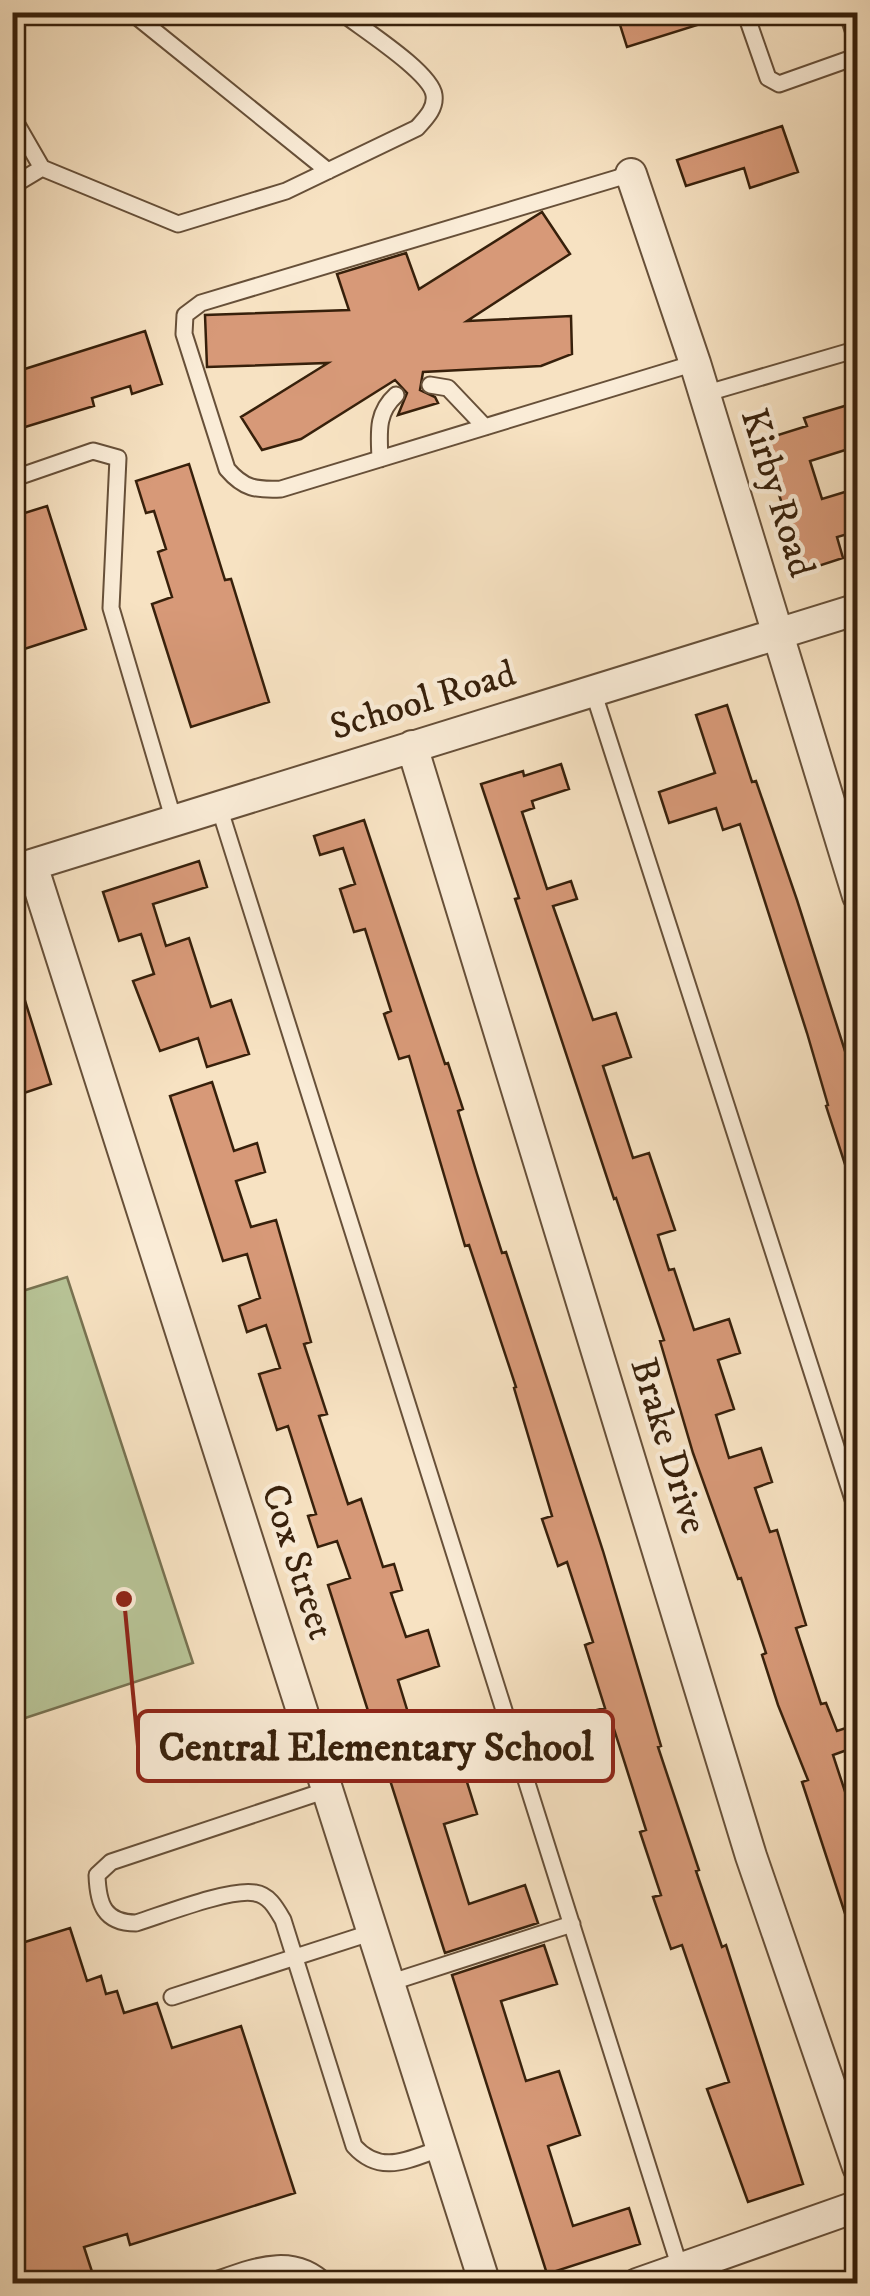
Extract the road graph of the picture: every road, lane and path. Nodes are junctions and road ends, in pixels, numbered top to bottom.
1 (131, 12) edge
2 (341, 12) edge
3 (745, 12) edge
4 (847, 12) edge
5 (858, 45) edge
6 (858, 56) edge
7 (12, 116) edge
8 (42, 168) junction
9 (328, 170) junction
10 (631, 174) joint
11 (12, 186) edge
12 (858, 349) edge
13 (695, 363) junction
14 (430, 385) dead end
15 (704, 394) junction
16 (396, 395) dead end
17 (485, 426) junction
18 (380, 458) junction
19 (12, 480) edge
20 (858, 609) edge
21 (780, 635) junction
22 (593, 691) junction
23 (412, 746) junction
24 (218, 807) junction
25 (174, 820) junction
26 (22, 868) edge
27 (858, 896) edge
28 (858, 1516) edge
29 (327, 1790) junction
30 (572, 1924) junction
31 (373, 1932) junction
32 (295, 1958) junction
33 (389, 1982) junction
34 (172, 1997) dead end
35 (442, 2148) junction
36 (858, 2167) edge
37 (858, 2206) edge
38 (680, 2268) junction
39 (204, 2284) edge
40 (328, 2284) edge
41 (485, 2284) edge
42 (638, 2284) edge

1 - 9 lane
2 - 9 lane
3 - 6 lane
4 - 5 lane
7 - 8 lane
8 - 9 lane
8 - 11 lane
10 - 13 street, Kirby Road
10 - 18 lane
12 - 15 lane
13 - 15 street, Kirby Road
13 - 17 lane
14 - 17 lane
15 - 21 street, Kirby Road
16 - 18 lane
17 - 18 lane
19 - 25 lane
20 - 21 street, School Road
21 - 22 street, School Road
21 - 27 street, Kirby Road
22 - 23 street, School Road
22 - 28 lane
23 - 24 street, School Road
23 - 36 street, Brake Drive
24 - 25 street, School Road
24 - 30 lane
25 - 26 street, School Road
26 - 29 street, Cox Street
29 - 31 street, Cox Street
29 - 32 lane
30 - 33 lane
30 - 38 lane
31 - 32 lane
31 - 33 street, Cox Street
32 - 34 lane
32 - 35 lane
33 - 35 street, Cox Street
35 - 41 street, Cox Street
37 - 38 street
38 - 42 street
39 - 40 lane

